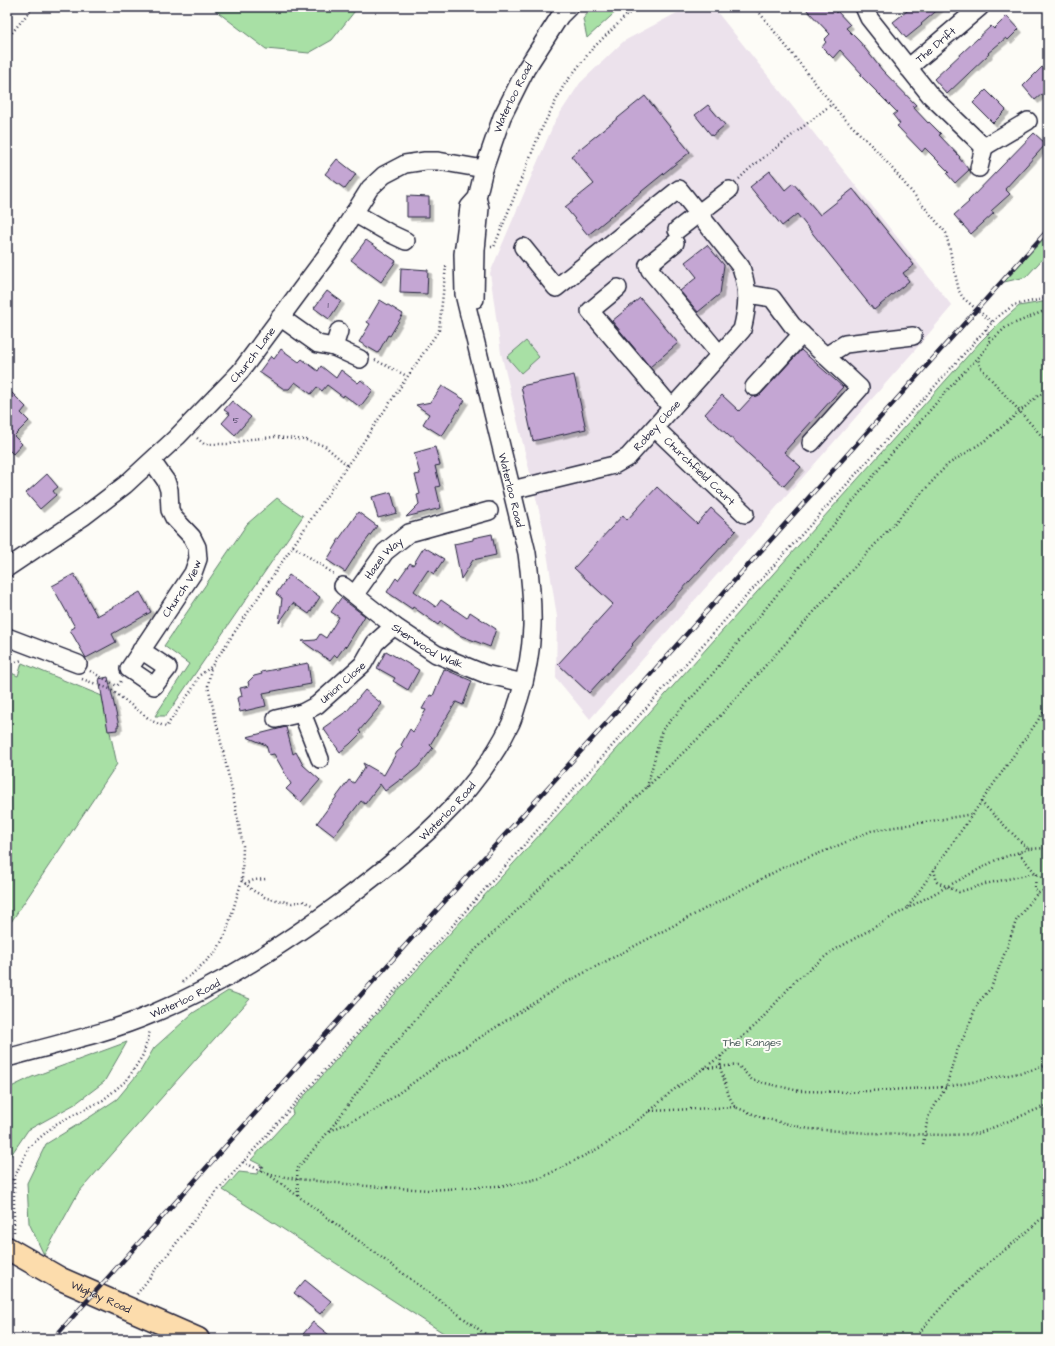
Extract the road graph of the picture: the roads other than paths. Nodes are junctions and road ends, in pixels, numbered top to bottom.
1 (569, 7) edge
2 (864, 7) edge
3 (980, 7) edge
4 (908, 68) junction
5 (1028, 121) dead end
6 (984, 147) junction
7 (979, 168) dead end
8 (484, 169) junction
9 (729, 190) road end
10 (354, 213) junction
11 (698, 213) junction
12 (406, 241) dead end
13 (523, 247) dead end
14 (618, 288) dead end
15 (748, 294) junction
16 (280, 317) junction
17 (797, 329) junction
18 (339, 331) dead end
19 (913, 336) dead end
20 (334, 347) junction
21 (720, 355) junction
22 (826, 356) junction
23 (360, 359) road end
24 (754, 387) dead end
25 (672, 408) junction
26 (655, 428) junction
27 (811, 443) dead end
28 (152, 461) junction
29 (512, 490) junction
30 (489, 511) dead end
31 (745, 514) dead end
32 (7, 568) edge
33 (349, 590) joint
34 (394, 626) junction
35 (7, 637) edge
36 (141, 650) junction
37 (80, 672) road end
38 (524, 683) junction
39 (302, 713) junction
40 (276, 719) dead end
41 (320, 759) dead end
42 (7, 1058) edge
43 (10, 1250) edge
44 (198, 1339) edge

1 - 8 street, Waterloo Road
2 - 4 street
3 - 4 street, The Drift
4 - 6 street
5 - 6 street
6 - 7 street
8 - 10 street, Church Lane
8 - 29 street, Waterloo Road
9 - 11 street
10 - 12 street
10 - 16 street, Church Lane
11 - 13 street, Robey Close
11 - 15 street, Robey Close
11 - 21 street
14 - 25 street
15 - 17 street
15 - 21 street, Robey Close
16 - 20 street
16 - 28 street, Church Lane
17 - 22 street
17 - 24 street
18 - 20 street
19 - 22 street
20 - 23 street
21 - 25 street, Robey Close
22 - 27 street
25 - 26 street, Robey Close
26 - 29 street, Robey Close
26 - 31 street, Churchfield Court
28 - 32 street, Church Lane
28 - 36 street, Church View
29 - 38 street, Waterloo Road
30 - 33 street, Hazel Way
33 - 34 street, Sherwood Walk
34 - 38 street, Sherwood Walk
34 - 39 street, Union Close
35 - 37 street
36 - 36 street, Church View
38 - 42 street, Waterloo Road
39 - 40 street, Union Close
39 - 41 street
43 - 44 main road, Wighay Road

